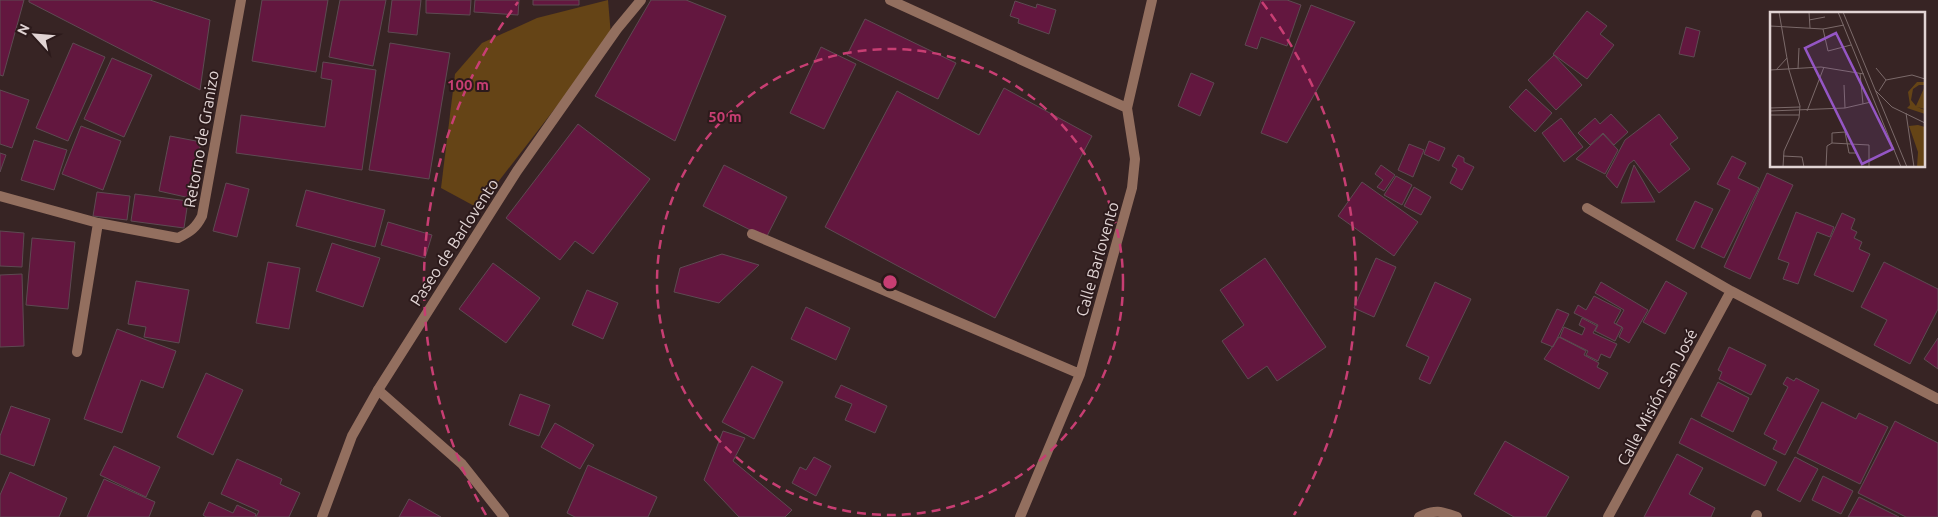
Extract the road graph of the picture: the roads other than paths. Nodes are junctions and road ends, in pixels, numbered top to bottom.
1 (241, 0) edge
2 (641, 0) edge
3 (890, 0) edge
4 (1152, 0) edge
5 (1126, 108) junction
6 (0, 196) edge
7 (1587, 208) dead end
8 (98, 223) junction
9 (752, 234) dead end
10 (1731, 291) junction
11 (77, 352) dead end
12 (1080, 374) junction
13 (378, 390) junction
14 (1938, 399) edge
15 (322, 517) edge
16 (504, 517) edge
17 (1020, 517) edge
18 (1419, 517) edge
19 (1457, 517) edge
20 (1608, 517) edge

1 - 8 street, Retorno de Granizo
2 - 13 street, Paseo de Barlovento
3 - 5 street
4 - 5 street, Calle Barlovento
5 - 12 street, Calle Barlovento
6 - 8 street, Retorno de Granizo
7 - 10 street
8 - 11 street
9 - 12 street
10 - 14 street
10 - 20 street, Calle Misión San José
12 - 17 street, Calle Barlovento
13 - 15 street, Paseo de Barlovento
13 - 16 street
18 - 19 street

